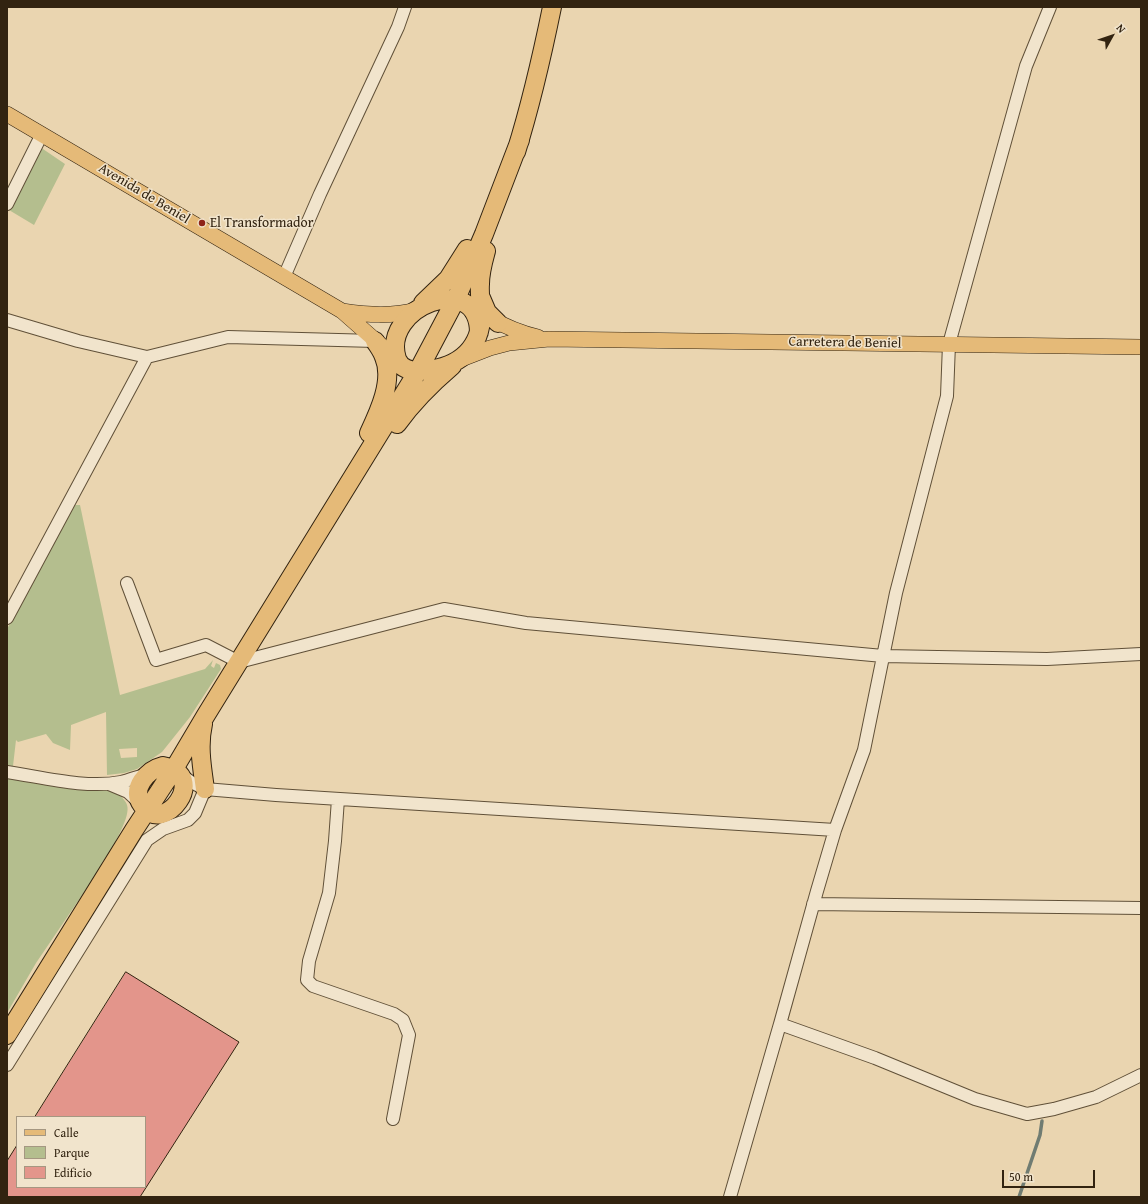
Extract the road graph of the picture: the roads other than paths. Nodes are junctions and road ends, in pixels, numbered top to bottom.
1 (405, 7) edge
2 (552, 7) edge
3 (1050, 7) edge
4 (7, 114) edge
5 (42, 134) junction
6 (520, 140) junction
7 (7, 204) edge
8 (284, 277) junction
9 (472, 303) junction
10 (416, 310) junction
11 (342, 311) junction
12 (7, 320) edge
13 (498, 323) joint
14 (549, 339) junction
15 (375, 340) junction
16 (949, 344) junction
17 (1141, 347) edge
18 (147, 357) junction
19 (458, 361) junction
20 (392, 362) junction
21 (418, 371) junction
22 (331, 513) junction
23 (127, 583) dead end
24 (7, 618) edge
25 (1141, 654) edge
26 (883, 656) junction
27 (239, 662) junction
28 (206, 715) junction
29 (152, 771) junction
30 (7, 772) edge
31 (177, 772) junction
32 (106, 783) junction
33 (206, 789) junction
34 (338, 799) junction
35 (138, 802) junction
36 (170, 810) junction
37 (134, 830) junction
38 (835, 830) junction
39 (813, 904) junction
40 (1141, 908) edge
41 (780, 1024) junction
42 (7, 1035) edge
43 (7, 1065) edge
44 (1141, 1075) edge
45 (393, 1119) dead end
46 (730, 1197) edge

1 - 8 street
2 - 6 highway
3 - 16 street
4 - 5 main road, Avenida de Beniel
5 - 7 street
5 - 8 main road, Avenida de Beniel
6 - 9 highway
6 - 9 highway
6 - 10 highway
8 - 11 main road, Avenida de Beniel
9 - 10 highway
9 - 13 highway
9 - 19 highway
9 - 21 highway
10 - 11 main road
10 - 20 highway
11 - 15 main road
12 - 18 street
13 - 14 main road
14 - 16 main road, Carretera de Beniel
14 - 19 main road
15 - 18 street
15 - 20 highway
16 - 17 main road, Carretera de Beniel
16 - 26 street
18 - 24 street
19 - 21 highway
19 - 22 highway
20 - 21 highway
20 - 22 highway
21 - 22 highway
22 - 27 highway
23 - 27 street
25 - 26 street
26 - 27 street
26 - 38 street
27 - 28 highway
28 - 29 highway
28 - 31 highway
28 - 33 highway
29 - 31 highway
29 - 32 street
29 - 35 highway
30 - 32 street
31 - 33 street
31 - 35 highway
31 - 36 highway
32 - 35 street
33 - 34 street
33 - 36 street
33 - 43 street
34 - 38 street
34 - 45 street
35 - 36 highway
35 - 37 highway
35 - 37 highway
36 - 37 highway
37 - 42 highway
38 - 39 street
39 - 40 street
39 - 41 street
41 - 44 street
41 - 46 street

